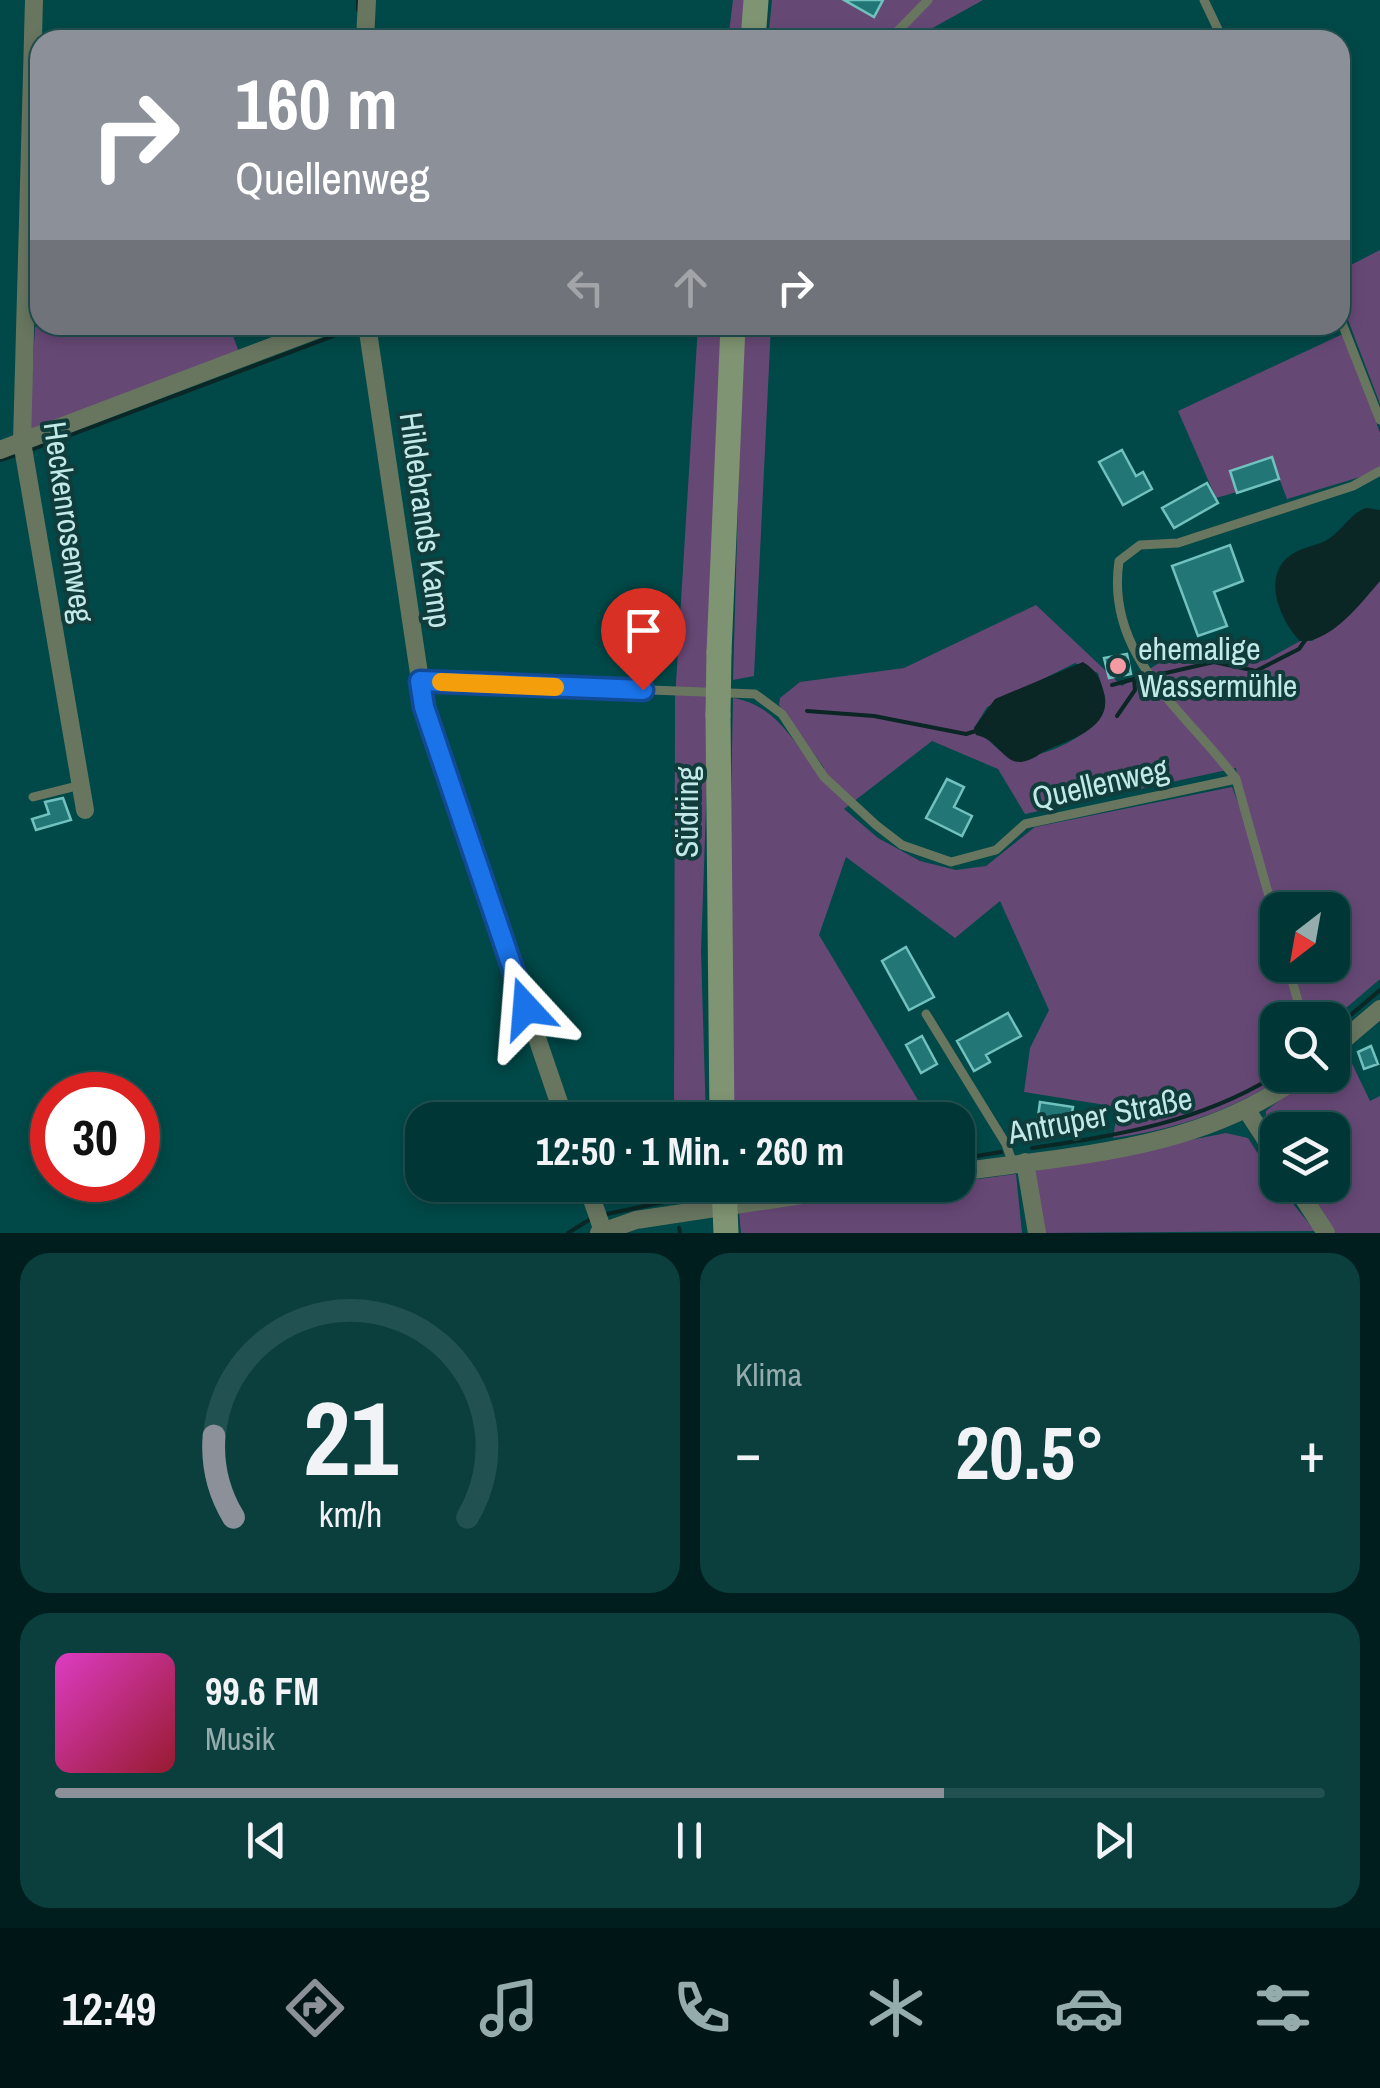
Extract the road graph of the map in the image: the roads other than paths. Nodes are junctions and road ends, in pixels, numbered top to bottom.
1 (34, 0) edge
2 (367, 0) edge
3 (756, 0) edge
4 (928, 0) edge
5 (1204, 0) edge
6 (33, 30) edge
7 (366, 30) edge
8 (754, 30) edge
9 (900, 30) edge
10 (1219, 30) edge
11 (30, 147) edge
12 (303, 335) edge
13 (368, 335) edge
14 (733, 335) edge
15 (1347, 335) edge
16 (1380, 420) edge
17 (22, 442) junction
18 (0, 450) edge
19 (1380, 471) edge
20 (420, 681) junction
21 (1236, 778) junction
22 (81, 785) junction
23 (33, 798) dead end
24 (85, 810) dead end
25 (1268, 892) edge
26 (1380, 1009) edge
27 (926, 1014) dead end
28 (1350, 1035) edge
29 (1274, 1092) edge
30 (558, 1102) edge
31 (722, 1102) edge
32 (1246, 1109) junction
33 (1260, 1130) edge
34 (1019, 1163) junction
35 (975, 1169) edge
36 (592, 1202) edge
37 (725, 1202) edge
38 (756, 1202) edge
39 (1306, 1202) edge
40 (601, 1232) edge
41 (726, 1233) edge
42 (1037, 1233) edge
43 (1326, 1233) edge

1 - 6 street, Heckenrosenweg
2 - 7 street
3 - 8 main road
4 - 9 lane
5 - 10 lane
11 - 17 street, Heckenrosenweg
12 - 17 street
13 - 20 street, Hildebrands Kamp
14 - 31 main road, Südring, bridge
15 - 16 lane
17 - 18 street
17 - 22 street, Heckenrosenweg
19 - 21 lane
20 - 21 lane, Quellenweg
20 - 30 street, Hildebrands Kamp
21 - 25 lane
22 - 23 lane
22 - 24 street, Heckenrosenweg
26 - 28 street
27 - 34 lane
29 - 32 street, Antruper Straße
32 - 33 street
32 - 34 street, Antruper Straße
34 - 35 street, Antruper Straße
34 - 42 street
36 - 40 street
37 - 41 main road, bridge
38 - 40 street
39 - 43 street

